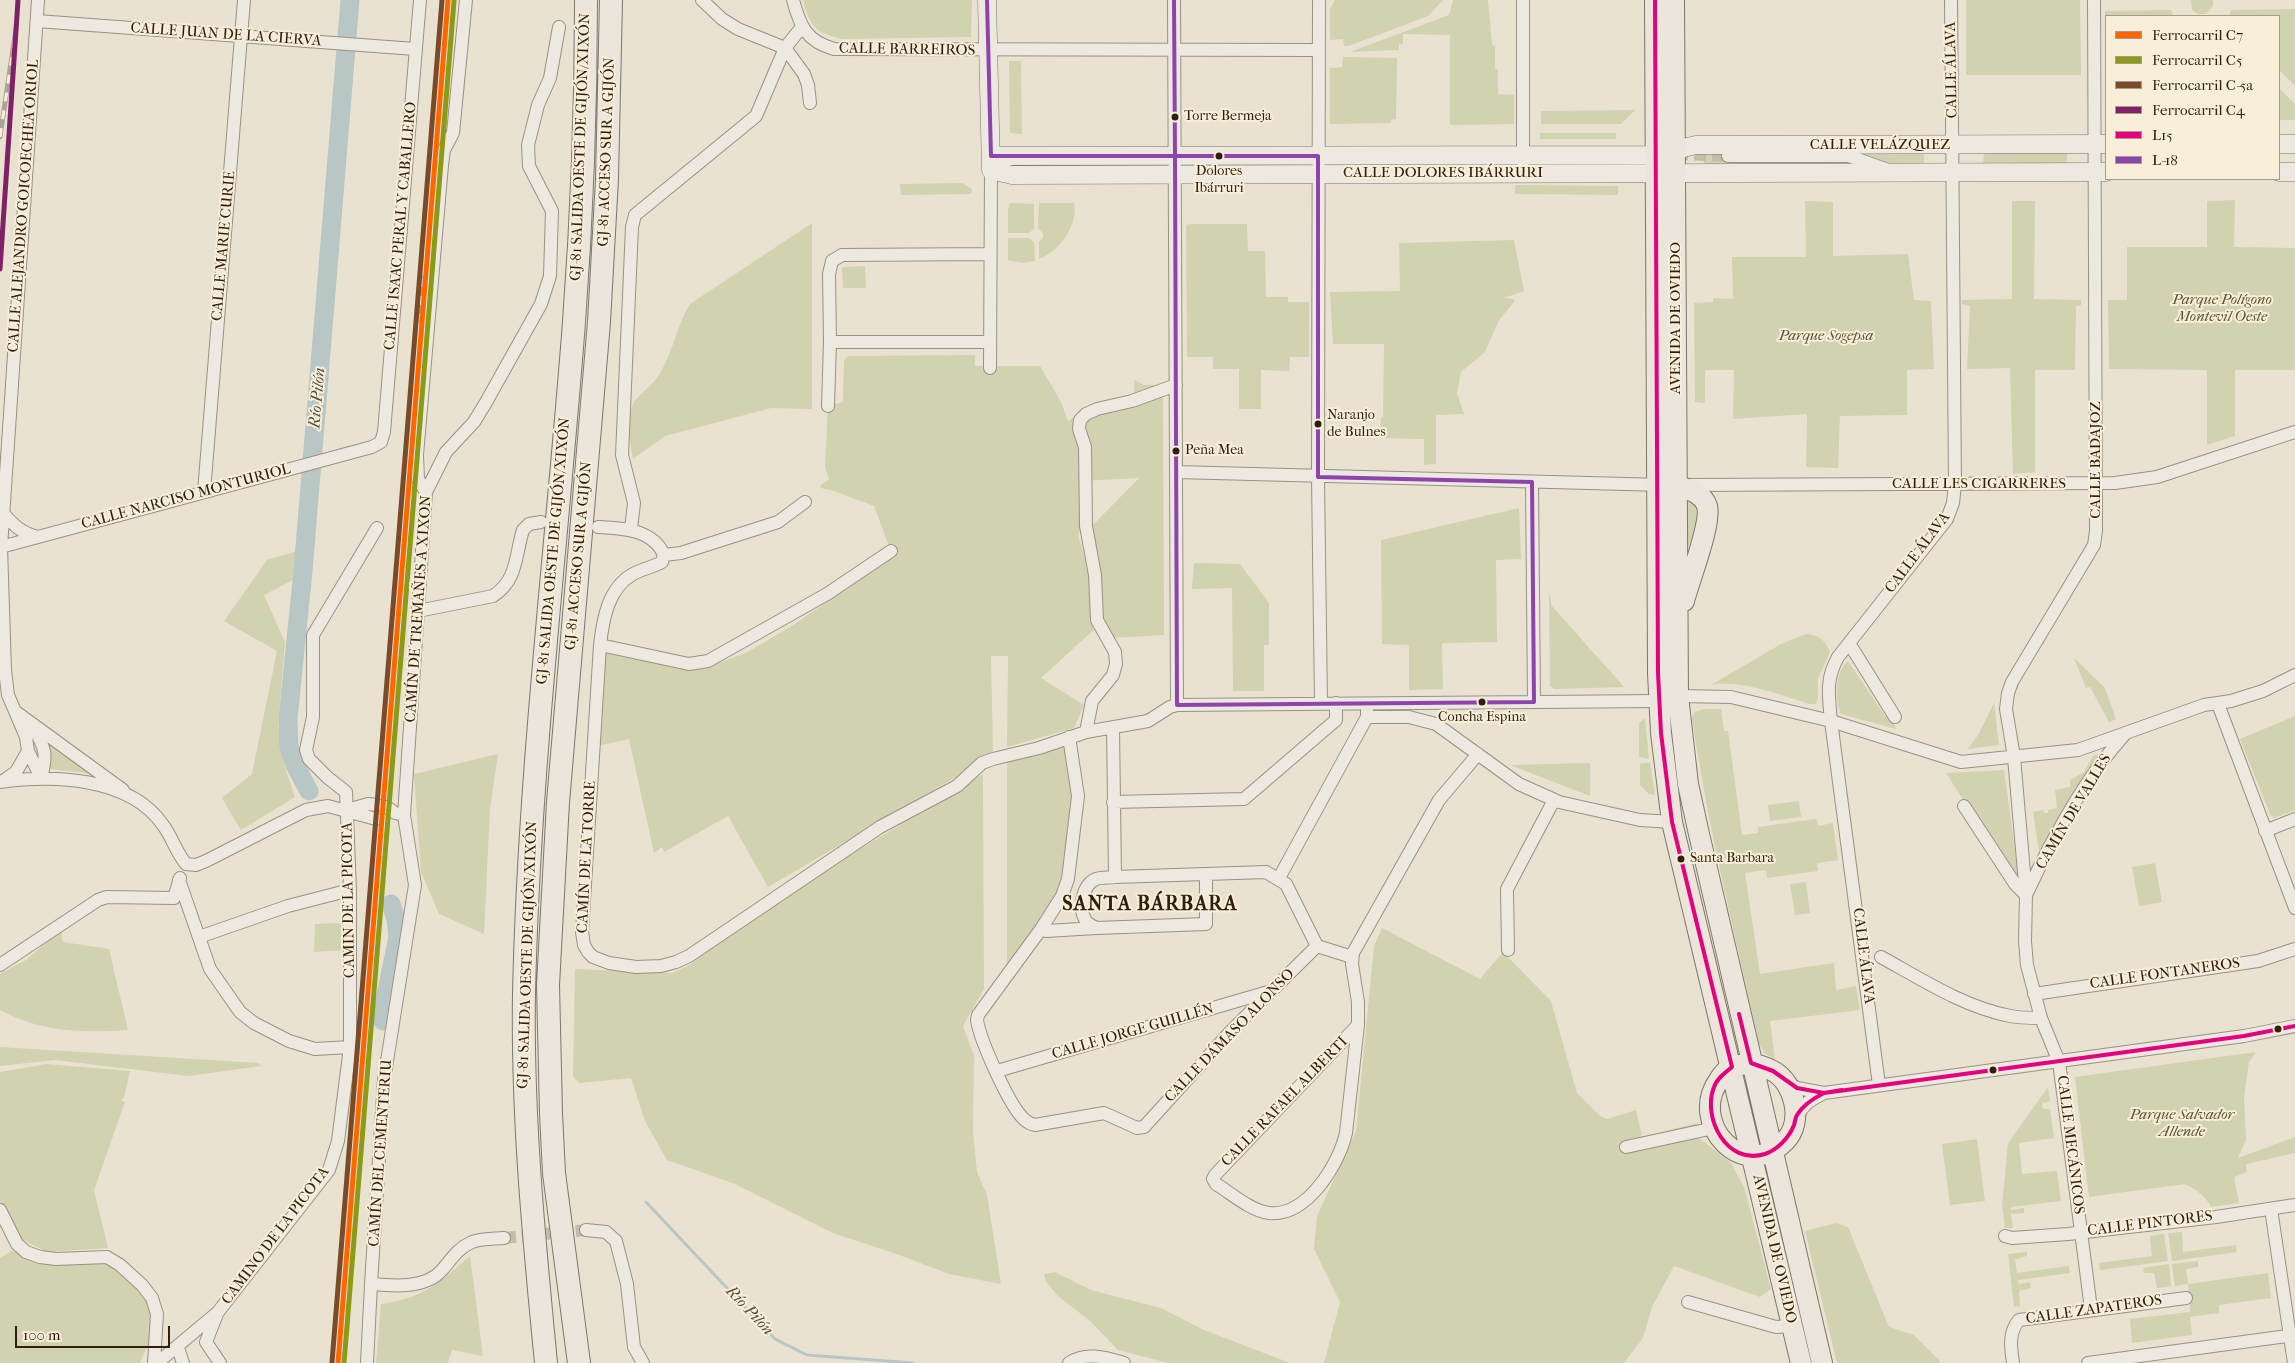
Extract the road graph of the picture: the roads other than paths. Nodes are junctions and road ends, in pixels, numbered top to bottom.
1 (38, 0) edge
2 (244, 0) edge
3 (420, 0) edge
4 (466, 0) edge
5 (586, 0) edge
6 (612, 0) edge
7 (702, 0) edge
8 (792, 0) edge
9 (987, 0) edge
10 (1174, 0) edge
11 (1319, 0) edge
12 (1522, 0) edge
13 (1655, 0) edge
14 (1665, 0) edge
15 (1674, 0) edge
16 (1951, 0) edge
17 (2094, 0) edge
18 (37, 21) junction
19 (559, 27) dead end
20 (801, 28) junction
21 (241, 36) junction
22 (785, 48) junction
23 (415, 49) junction
24 (1174, 50) junction
25 (1318, 50) junction
26 (989, 51) junction
27 (810, 103) dead end
28 (1665, 104) dead end
29 (2100, 144) edge
30 (2280, 144) edge
31 (2295, 144) edge
32 (1953, 146) junction
33 (1674, 151) junction
34 (1176, 156) junction
35 (1318, 156) junction
36 (1728, 156) tunnel mouth
37 (991, 163) junction
38 (1523, 164) junction
39 (1654, 164) junction
40 (2100, 172) edge
41 (2280, 172) edge
42 (2295, 172) edge
43 (1896, 173) junction
44 (1953, 173) junction
45 (1176, 174) junction
46 (1318, 174) junction
47 (1676, 174) junction
48 (1012, 175) junction
49 (990, 200) junction
50 (990, 254) junction
51 (830, 342) junction
52 (990, 342) junction
53 (990, 368) dead end
54 (1176, 385) junction
55 (828, 406) dead end
56 (2295, 432) edge
57 (372, 446) joint
58 (1177, 472) junction
59 (1318, 477) junction
60 (1532, 482) junction
61 (1955, 484) junction
62 (2096, 484) junction
63 (1666, 485) junction
64 (204, 492) junction
65 (426, 492) junction
66 (804, 502) dead end
67 (4, 512) junction
68 (541, 522) dead end
69 (598, 527) dead end
70 (377, 528) dead end
71 (631, 529) junction
72 (38, 537) junction
73 (1, 548) edge
74 (891, 551) dead end
75 (664, 555) junction
76 (418, 611) junction
77 (1677, 624) junction
78 (1849, 643) junction
79 (600, 645) junction
80 (2295, 676) edge
81 (1669, 698) junction
82 (1534, 702) junction
83 (1321, 703) junction
84 (1336, 703) junction
85 (1367, 703) junction
86 (2218, 704) junction
87 (1177, 705) junction
88 (14, 710) junction
89 (1368, 717) junction
90 (1895, 717) dead end
91 (1831, 722) junction
92 (33, 726) junction
93 (1113, 727) junction
94 (1086, 732) junction
95 (2127, 733) junction
96 (1069, 737) junction
97 (28, 751) junction
98 (1478, 754) junction
99 (2014, 757) junction
100 (41, 778) junction
101 (1, 782) edge
102 (134, 800) junction
103 (1554, 800) junction
104 (1113, 802) junction
105 (1964, 806) dead end
106 (347, 810) junction
107 (388, 813) junction
108 (2295, 819) edge
109 (1672, 822) junction
110 (2265, 831) junction
111 (186, 864) junction
112 (1206, 874) junction
113 (1115, 877) junction
114 (1279, 878) junction
115 (179, 880) junction
116 (350, 890) junction
117 (2026, 896) junction
118 (2295, 908) edge
119 (1096, 928) junction
120 (1046, 931) dead end
121 (199, 936) junction
122 (1317, 946) junction
123 (2295, 949) edge
124 (1508, 950) dead end
125 (1352, 957) junction
126 (1881, 957) dead end
127 (0, 965) edge
128 (1270, 992) junction
129 (2034, 994) junction
130 (2041, 1018) junction
131 (1358, 1025) junction
132 (2295, 1026) edge
133 (1725, 1039) junction
134 (350, 1046) junction
135 (2059, 1062) junction
136 (1751, 1063) junction
137 (1732, 1067) junction
138 (997, 1071) junction
139 (345, 1080) joint
140 (1786, 1082) junction
141 (1879, 1085) junction
142 (1714, 1087) junction
143 (1824, 1093) junction
144 (1796, 1116) junction
145 (1714, 1128) junction
146 (1775, 1141) junction
147 (1726, 1145) junction
148 (1626, 1147) dead end
149 (1752, 1156) junction
150 (530, 1192) junction
151 (1761, 1198) junction
152 (2295, 1205) edge
153 (2271, 1209) junction
154 (0, 1210) edge
155 (561, 1222) junction
156 (586, 1230) tunnel mouth
157 (2081, 1232) junction
158 (2005, 1236) dead end
159 (504, 1238) tunnel mouth
160 (372, 1284) junction
161 (2186, 1298) dead end
162 (1688, 1302) dead end
163 (2091, 1309) junction
164 (218, 1312) junction
165 (1792, 1326) junction
166 (2293, 1336) edge
167 (178, 1348) junction
168 (156, 1363) edge
169 (183, 1363) edge
170 (220, 1363) edge
171 (367, 1363) edge
172 (530, 1363) edge
173 (546, 1363) edge
174 (578, 1363) edge
175 (594, 1363) edge
176 (643, 1363) edge
177 (1069, 1363) edge
178 (1124, 1363) edge
179 (1801, 1363) edge
180 (1822, 1363) edge
181 (2013, 1363) edge
182 (2088, 1363) edge
183 (2294, 1363) edge

1 - 18 street, CALLE ALEJANDRO GOICOECHEA ORIOL
2 - 21 street, CALLE MARIE CURIE
3 - 23 street, CALLE ISAAC PERAL Y CABALLERO
4 - 65 street
5 - 150 highway, GJ-81 SALIDA OESTE DE GIJÓN/XIXÓN
6 - 155 highway, GJ-81 ACCESO SUR A GIJÓN
7 - 22 street
8 - 20 street
9 - 26 street
10 - 24 street
11 - 25 street
12 - 38 street
13 - 39 main road, AVENIDA DE OVIEDO
14 - 28 street
15 - 33 main road, AVENIDA DE OVIEDO
16 - 32 street, CALLE ÁLAVA
17 - 29 street, CALLE BADAJOZ
18 - 21 street, CALLE JUAN DE LA CIERVA
18 - 67 street, CALLE ALEJANDRO GOICOECHEA ORIOL
19 - 65 street, CAMÍN DE TREMAÑES A XIXON
20 - 22 street
20 - 26 street, CALLE BARREIROS
21 - 23 street, CALLE JUAN DE LA CIERVA
21 - 64 street, CALLE MARIE CURIE
22 - 27 street
22 - 71 street
23 - 57 street, CALLE ISAAC PERAL Y CABALLERO
24 - 25 street, CALLE BARREIROS
24 - 26 street, CALLE BARREIROS
24 - 34 street
25 - 35 street
26 - 37 street
29 - 32 street, CALLE VELÁZQUEZ
29 - 40 street, CALLE BADAJOZ
30 - 31 street
32 - 33 street, CALLE VELÁZQUEZ
32 - 44 street, CALLE ÁLAVA
33 - 39 street, CALLE VELÁZQUEZ
33 - 47 main road, AVENIDA DE OVIEDO
34 - 35 street, CALLE DOLORES IBÁRRURI
34 - 37 street, CALLE DOLORES IBÁRRURI
34 - 45 street
35 - 38 street, CALLE DOLORES IBÁRRURI
35 - 46 street
36 - 43 street, CALLE VELÁZQUEZ
37 - 48 street, CALLE DOLORES IBÁRRURI
37 - 49 street
38 - 39 street, CALLE DOLORES IBÁRRURI
38 - 46 street, CALLE DOLORES IBÁRRURI
39 - 47 street, CALLE VELÁZQUEZ
39 - 63 main road, AVENIDA DE OVIEDO
40 - 44 street, CALLE VELÁZQUEZ
40 - 62 street, CALLE BADAJOZ
41 - 42 street
43 - 44 street, CALLE VELÁZQUEZ
43 - 47 street, CALLE VELÁZQUEZ
44 - 61 street, CALLE ÁLAVA
45 - 46 street, CALLE DOLORES IBÁRRURI
45 - 48 street, CALLE DOLORES IBÁRRURI
45 - 54 street
46 - 59 street
47 - 63 main road, AVENIDA DE OVIEDO
48 - 49 street
49 - 50 street
50 - 51 street
50 - 52 street
51 - 52 street
51 - 55 street
52 - 53 street
54 - 58 street
54 - 94 street
56 - 62 street, CALLE LES CIGARRERES
57 - 64 street, CALLE NARCISO MONTURIOL
58 - 59 street, CALLE LES CIGARRERES
58 - 87 street
59 - 60 street, CALLE LES CIGARRERES
59 - 83 street
60 - 63 street, CALLE LES CIGARRERES
60 - 82 street
61 - 62 street, CALLE LES CIGARRERES
61 - 63 street, CALLE LES CIGARRERES
61 - 78 street, CALLE ÁLAVA
62 - 99 street, CALLE BADAJOZ
63 - 77 main road, AVENIDA DE OVIEDO
63 - 77 main road, AVENIDA DE OVIEDO
63 - 81 main road, AVENIDA DE OVIEDO
64 - 72 street, CALLE NARCISO MONTURIOL
65 - 76 street, CAMÍN DE TREMAÑES A XIXON
66 - 75 street
67 - 72 street
67 - 73 street, CALLE ALEJANDRO GOICOECHEA ORIOL
68 - 76 street
69 - 71 street
70 - 106 street, CAMIN DE LA PICOTA
71 - 75 street
72 - 73 street, CALLE NARCISO MONTURIOL
73 - 88 street, CALLE ALEJANDRO GOICOECHEA ORIOL
74 - 79 street
75 - 79 street, CAMÍN DE LA TORRE
76 - 107 street, CAMÍN DE TREMAÑES A XIXON
77 - 81 main road, AVENIDA DE OVIEDO
78 - 90 street
78 - 91 street, CALLE ÁLAVA
79 - 96 street, CAMÍN DE LA TORRE
80 - 86 street
81 - 82 street
81 - 91 street
81 - 109 main road, AVENIDA DE OVIEDO
81 - 136 main road, AVENIDA DE OVIEDO
82 - 85 street
83 - 84 street
83 - 87 street
84 - 85 street
84 - 104 street
85 - 89 street
86 - 95 street
86 - 110 street
87 - 93 street, CAMÍN DE LA TORRE
88 - 92 street
88 - 97 street, CALLE ALEJANDRO GOICOECHEA ORIOL
89 - 98 street
89 - 114 street
91 - 99 street
91 - 141 street, CALLE ÁLAVA
92 - 100 street
92 - 102 street
93 - 94 street, CAMÍN DE LA TORRE
93 - 104 street
94 - 96 street, CAMÍN DE LA TORRE
95 - 99 street
95 - 117 street, CAMÍN DE VALLES
96 - 138 street
97 - 100 street, CALLE ALEJANDRO GOICOECHEA ORIOL
97 - 101 street
98 - 103 street
98 - 125 street
99 - 117 street, CALLE BADAJOZ
100 - 101 street
100 - 102 street
102 - 111 street
103 - 109 street
103 - 124 street
104 - 113 street
105 - 117 street
106 - 107 street
106 - 111 street
106 - 116 street, CAMIN DE LA PICOTA
107 - 160 street, CAMÍN DEL CEMENTERIU
108 - 110 street
109 - 133 main road, AVENIDA DE OVIEDO
110 - 118 street
111 - 115 street
112 - 113 street
112 - 114 street
112 - 119 street
113 - 119 street
114 - 122 street
115 - 121 street
115 - 127 street
116 - 121 street
116 - 134 street, CAMIN DE LA PICOTA
117 - 129 street, CALLE MECÁNICOS
119 - 120 street
121 - 134 street
122 - 125 street
122 - 128 street, CALLE DÁMASO ALONSO
123 - 129 street, CALLE FONTANEROS
125 - 131 street
126 - 130 street
128 - 138 street, CALLE JORGE GUILLÉN
128 - 138 street, CALLE DÁMASO ALONSO
129 - 130 street, CALLE MECÁNICOS
130 - 135 street, CALLE MECÁNICOS
131 - 131 street, CALLE RAFAEL ALBERTI
132 - 135 street
133 - 137 main road, AVENIDA DE OVIEDO
133 - 142 street
134 - 139 street, CAMIN DE LA PICOTA
135 - 141 street
135 - 157 street, CALLE MECÁNICOS
136 - 137 main road
136 - 140 main road
136 - 146 main road, AVENIDA DE OVIEDO
137 - 142 main road
137 - 149 main road, AVENIDA DE OVIEDO
139 - 164 street, CAMINO DE LA PICOTA
140 - 143 street
140 - 144 main road
141 - 143 street
142 - 145 main road
143 - 144 street
144 - 146 main road
145 - 147 main road
145 - 148 street
146 - 149 main road
146 - 180 main road, AVENIDA DE OVIEDO
147 - 149 main road
147 - 151 street
149 - 151 main road, AVENIDA DE OVIEDO
150 - 172 highway
150 - 173 highway
151 - 165 main road, AVENIDA DE OVIEDO
152 - 153 street, CALLE PINTORES
153 - 157 street, CALLE PINTORES
153 - 166 street
154 - 168 street
155 - 174 highway
155 - 175 highway
156 - 176 street
157 - 158 street, CALLE PINTORES
157 - 163 street, CALLE MECÁNICOS
159 - 160 street
160 - 171 street, CAMÍN DEL CEMENTERIU
161 - 163 street, CALLE ZAPATEROS
162 - 165 street
163 - 181 street, CALLE ZAPATEROS
164 - 167 street, CAMINO DE LA PICOTA
164 - 170 street
165 - 179 main road, AVENIDA DE OVIEDO
166 - 182 street
166 - 183 street
167 - 168 street, CAMINO DE LA PICOTA
167 - 169 street
177 - 178 street

